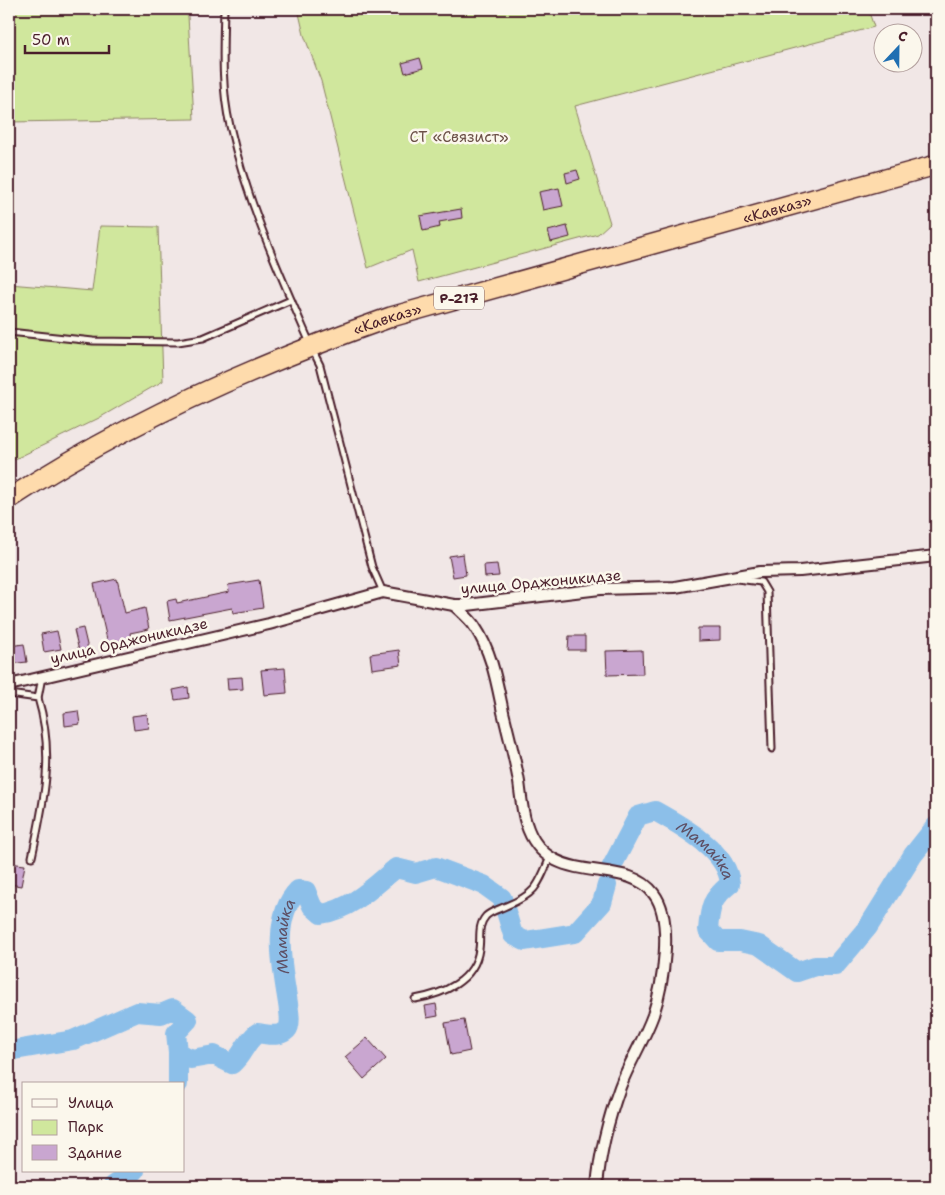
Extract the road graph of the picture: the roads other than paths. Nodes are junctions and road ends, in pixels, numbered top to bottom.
1 (224, 9) edge
2 (936, 165) edge
3 (291, 300) junction
4 (9, 332) edge
5 (311, 345) junction
6 (9, 499) edge
7 (936, 556) edge
8 (729, 578) junction
9 (383, 592) junction
10 (454, 605) junction
11 (42, 676) junction
12 (9, 685) edge
13 (9, 694) edge
14 (38, 698) junction
15 (772, 749) dead end
16 (32, 857) dead end
17 (550, 857) junction
18 (415, 998) dead end
19 (597, 1186) edge

1 - 3 lane
2 - 5 highway, «Кавказ» / Р-217
3 - 4 lane
3 - 5 lane
5 - 6 highway, «Кавказ» / Р-217
5 - 9 lane
7 - 8 street, улица Орджоникидзе
8 - 10 street, улица Орджоникидзе
8 - 15 lane
9 - 10 street, улица Орджоникидзе
9 - 11 street, улица Орджоникидзе
10 - 17 street
11 - 12 street, улица Орджоникидзе
11 - 14 lane
13 - 14 lane
14 - 16 lane
17 - 18 lane
17 - 19 street

